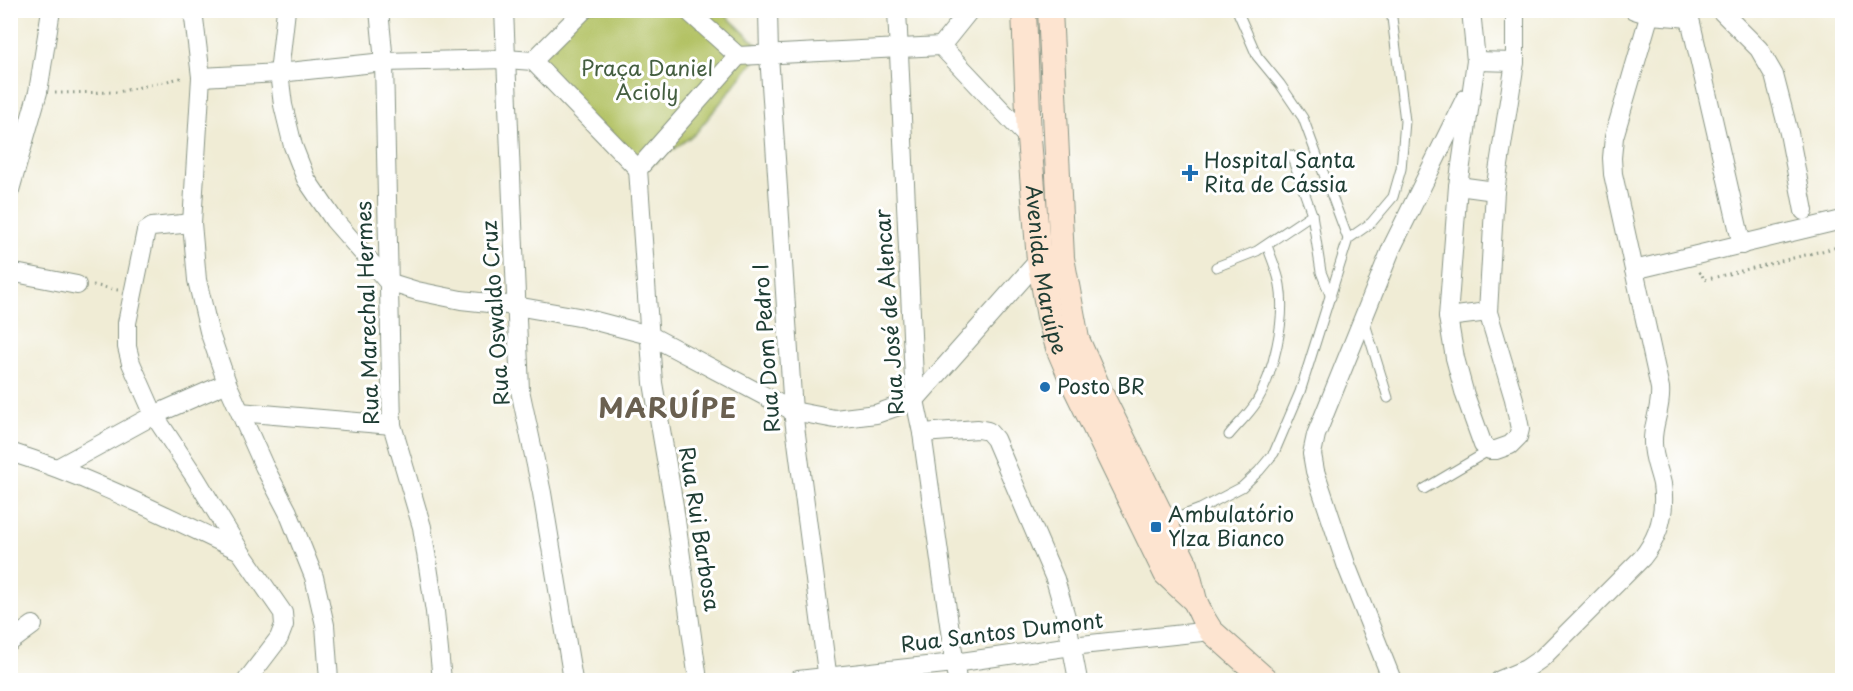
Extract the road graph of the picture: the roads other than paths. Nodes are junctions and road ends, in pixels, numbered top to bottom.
1 (51, 10) edge
2 (193, 10) edge
3 (286, 10) edge
4 (379, 10) edge
5 (504, 10) edge
6 (584, 10) edge
7 (687, 10) edge
8 (768, 10) edge
9 (897, 10) edge
10 (970, 10) edge
11 (1024, 10) edge
12 (1050, 10) edge
13 (1237, 10) edge
14 (1390, 10) edge
15 (1471, 10) edge
16 (1515, 10) edge
17 (1720, 10) edge
18 (1645, 12) edge
19 (1689, 14) edge
20 (941, 46) junction
21 (897, 48) junction
22 (769, 55) junction
23 (738, 56) junction
24 (506, 59) junction
25 (533, 61) junction
26 (1476, 61) junction
27 (1515, 62) junction
28 (384, 63) junction
29 (279, 74) junction
30 (201, 77) junction
31 (1471, 86) junction
32 (1029, 139) junction
33 (1291, 154) dead end
34 (638, 169) junction
35 (1458, 186) junction
36 (10, 190) edge
37 (1495, 191) junction
38 (1804, 211) dead end
39 (1312, 214) junction
40 (1842, 220) edge
41 (192, 223) junction
42 (1348, 239) junction
43 (1267, 245) junction
44 (1742, 245) junction
45 (1039, 260) junction
46 (1216, 267) dead end
47 (1634, 270) junction
48 (10, 272) edge
49 (388, 282) junction
50 (77, 285) road end
51 (1331, 297) junction
52 (516, 306) junction
53 (1488, 312) junction
54 (1363, 317) junction
55 (1448, 317) junction
56 (649, 335) junction
57 (226, 382) junction
58 (1388, 398) dead end
59 (915, 400) junction
60 (793, 411) junction
61 (240, 412) junction
62 (154, 415) junction
63 (392, 425) junction
64 (922, 433) junction
65 (1229, 435) dead end
66 (1490, 450) junction
67 (10, 452) edge
68 (59, 467) junction
69 (1424, 489) dead end
70 (1164, 522) junction
71 (240, 551) junction
72 (1195, 601) junction
73 (33, 625) dead end
74 (1212, 631) junction
75 (10, 642) edge
76 (1072, 646) junction
77 (956, 672) edge
78 (827, 679) edge
79 (247, 681) edge
80 (329, 681) edge
81 (442, 681) edge
82 (573, 681) edge
83 (698, 681) edge
84 (798, 681) edge
85 (1078, 681) edge
86 (1266, 681) edge
87 (1392, 681) edge
88 (1500, 681) edge

1 - 36 street
2 - 30 street
3 - 29 street
4 - 28 street, Rua Marechal Hermes
5 - 24 street, Rua Oswaldo Cruz
6 - 25 street
7 - 23 street
8 - 22 street, Rua Dom Pedro I
9 - 21 street, Rua José de Alencar
10 - 20 street
11 - 32 main road, Avenida Maruípe
12 - 70 main road, Avenida Maruípe
13 - 42 lane
14 - 42 lane
15 - 26 street
16 - 27 street
17 - 38 street
18 - 19 street
18 - 47 street
19 - 44 street
20 - 21 street
20 - 32 street
21 - 22 street
21 - 59 street, Rua José de Alencar
22 - 23 street
22 - 60 street, Rua Dom Pedro I
23 - 34 street
24 - 25 street
24 - 28 street
24 - 52 street, Rua Oswaldo Cruz
25 - 34 street
26 - 27 street
26 - 31 street
27 - 37 street
28 - 29 street
28 - 49 street, Rua Marechal Hermes
29 - 30 street
29 - 49 street
30 - 41 street
31 - 35 street
31 - 54 street
32 - 45 main road, Avenida Maruípe
33 - 39 lane
34 - 56 street, Rua Rui Barbosa
35 - 37 street
35 - 55 street
37 - 53 street
39 - 43 lane
39 - 51 lane
40 - 44 street
41 - 57 street
41 - 62 street
42 - 51 lane
43 - 46 lane
43 - 65 lane
44 - 47 street
45 - 59 street
45 - 72 main road, Avenida Maruípe
47 - 88 street
48 - 50 street
49 - 52 street
49 - 63 street, Rua Marechal Hermes
51 - 70 lane
52 - 56 street
52 - 82 street, Rua Oswaldo Cruz
53 - 55 street
53 - 66 street
54 - 58 lane
54 - 87 street
55 - 66 street
56 - 60 street
56 - 83 street, Rua Rui Barbosa
57 - 61 street
57 - 62 street
59 - 60 street
59 - 64 street, Rua José de Alencar
60 - 78 street, Rua Dom Pedro I
61 - 63 street
61 - 80 street
62 - 68 street
62 - 71 street
63 - 81 street, Rua Marechal Hermes
64 - 76 street
64 - 77 street, Rua José de Alencar
66 - 69 lane
67 - 68 street
68 - 71 street
70 - 72 main road, Avenida Maruípe
71 - 79 street
72 - 74 main road, Avenida Maruípe
73 - 75 street
74 - 76 street, Rua Santos Dumont
74 - 86 main road, Avenida Maruípe
76 - 77 street, Rua Santos Dumont
76 - 85 street
77 - 78 street, Rua Santos Dumont
78 - 84 street, Rua Santos Dumont

